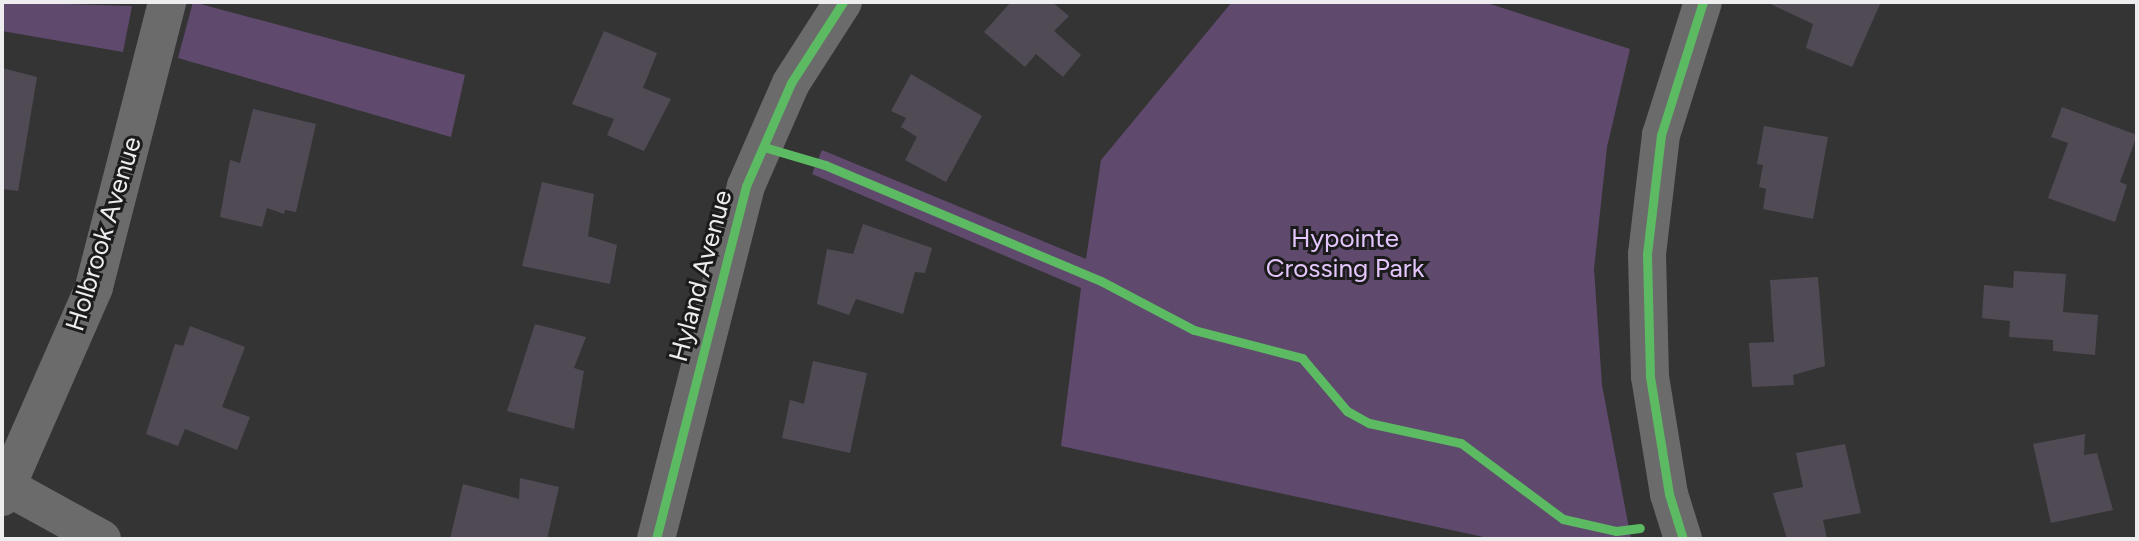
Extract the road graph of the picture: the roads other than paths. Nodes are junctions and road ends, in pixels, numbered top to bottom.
1 (167, 2) edge
2 (843, 2) edge
3 (1703, 2) edge
4 (3, 489) edge
5 (103, 539) edge
6 (656, 539) edge
7 (1683, 539) edge

1 - 4 street, Holbrook Avenue
2 - 6 street, Hyland Avenue
3 - 7 street
4 - 5 street

